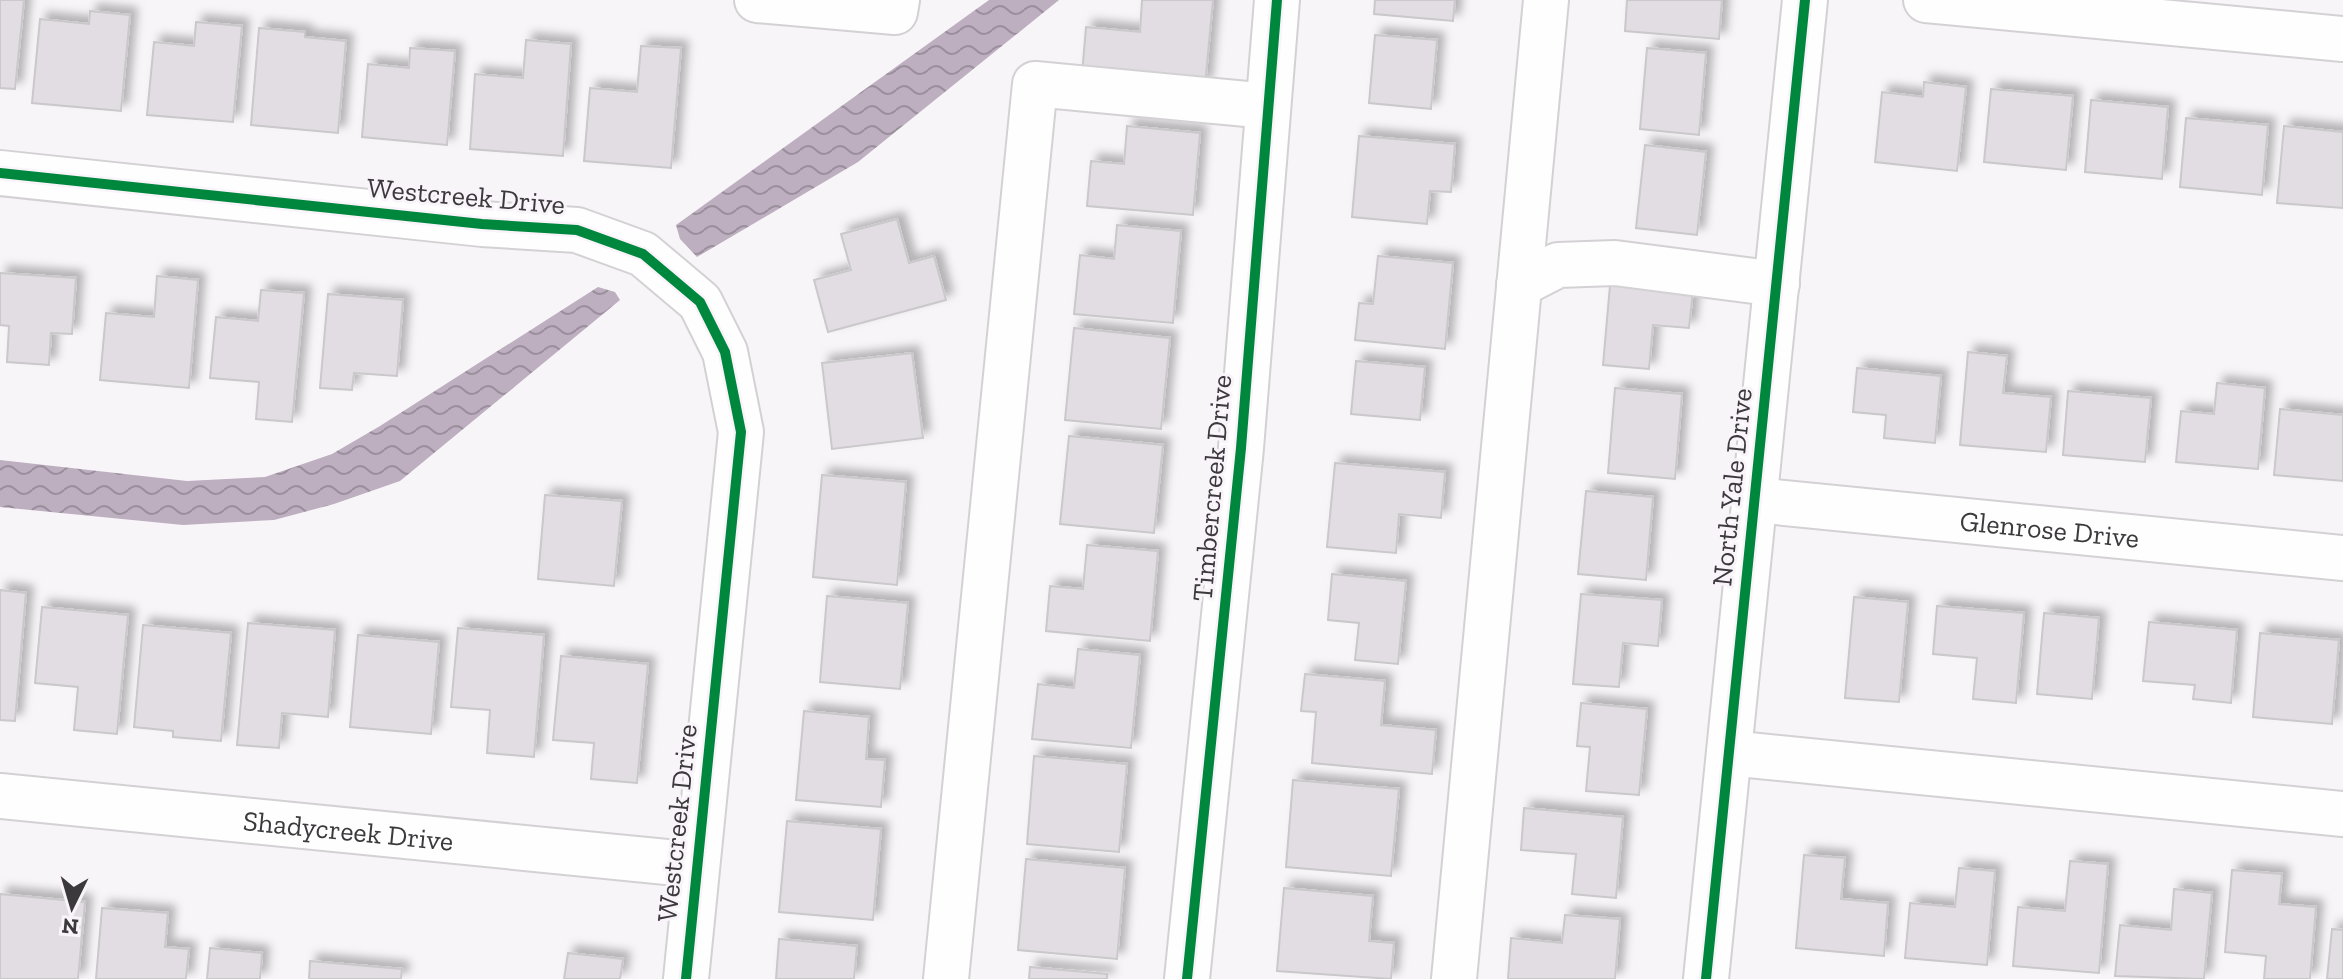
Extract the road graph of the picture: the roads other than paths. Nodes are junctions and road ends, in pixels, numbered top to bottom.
1 (757, 0) edge
2 (897, 0) edge
3 (1277, 0) edge
4 (1546, 0) edge
5 (1805, 0) edge
6 (1926, 0) edge
7 (2343, 39) edge
8 (1268, 106) junction
9 (0, 173) edge
10 (1777, 284) junction
11 (1519, 285) junction
12 (1755, 500) junction
13 (2343, 558) edge
14 (1729, 753) junction
15 (0, 796) edge
16 (2343, 814) edge
17 (697, 865) junction
18 (686, 979) edge
19 (946, 979) edge
20 (1187, 979) edge
21 (1454, 979) edge
22 (1706, 979) edge

1 - 2 street
3 - 8 street, Timbercreek Drive
4 - 11 street
5 - 10 street, North Yale Drive
6 - 7 street
8 - 19 street
8 - 20 street, Timbercreek Drive
9 - 17 street, Westcreek Drive
10 - 11 street
10 - 12 street, North Yale Drive
11 - 21 street
12 - 13 street, Glenrose Drive
12 - 14 street, North Yale Drive
14 - 16 street
14 - 22 street, North Yale Drive
15 - 17 street, Shadycreek Drive
17 - 18 street, Westcreek Drive

